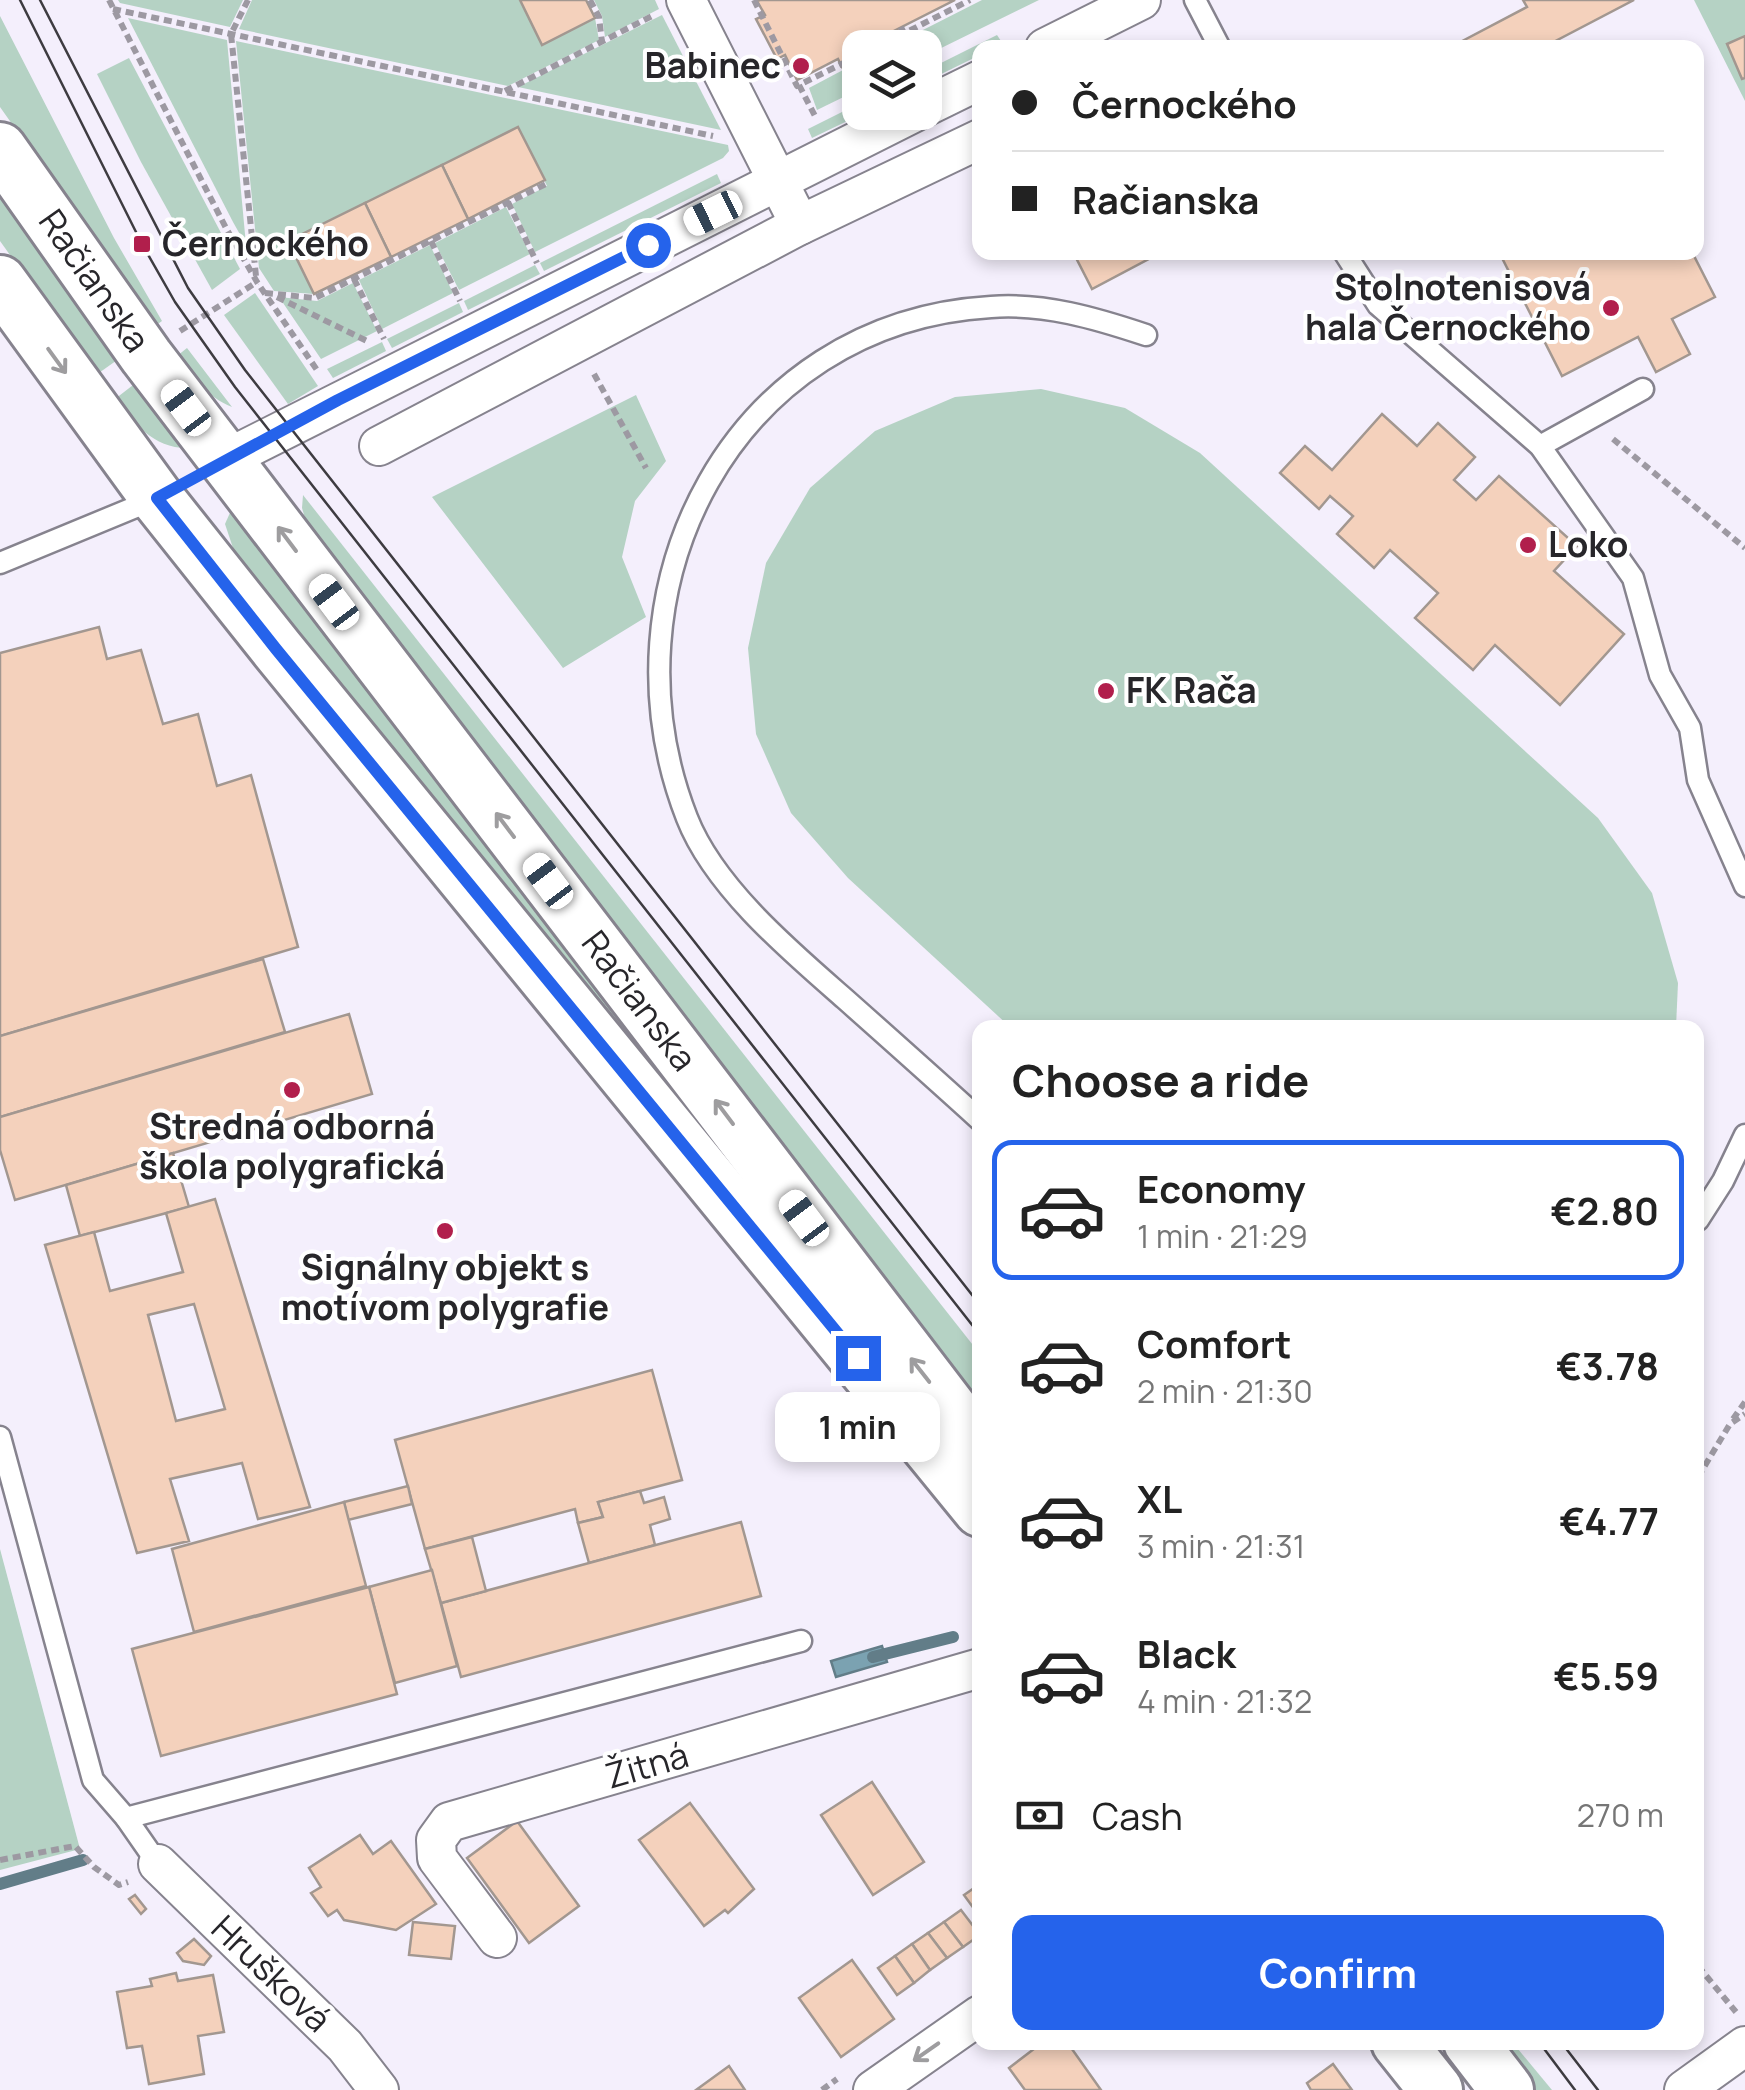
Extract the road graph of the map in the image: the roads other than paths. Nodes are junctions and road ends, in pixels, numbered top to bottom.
1 (1141, 0) edge
2 (1195, 0) edge
3 (676, 5) edge
4 (1061, 40) edge
5 (1216, 40) edge
6 (972, 84) edge
7 (942, 99) edge
8 (880, 130) edge
9 (972, 143) edge
10 (0, 149) edge
11 (777, 182) junction
12 (800, 225) junction
13 (1349, 260) edge
14 (0, 282) edge
15 (1146, 336) dead end
16 (1643, 389) dead end
17 (380, 446) dead end
18 (1540, 446) junction
19 (226, 459) junction
20 (157, 498) junction
21 (0, 564) edge
22 (1745, 886) edge
23 (972, 1113) edge
24 (1745, 1134) edge
25 (1704, 1211) edge
26 (0, 1437) edge
27 (972, 1438) edge
28 (972, 1500) edge
29 (801, 1641) dead end
30 (972, 1670) edge
31 (126, 1818) junction
32 (162, 1868) joint
33 (497, 1938) dead end
34 (972, 2021) edge
35 (1742, 2039) edge
36 (1404, 2050) edge
37 (1476, 2050) edge
38 (378, 2090) edge
39 (872, 2090) edge
40 (1436, 2090) edge
41 (1507, 2090) edge
42 (1684, 2090) edge

1 - 4 street
2 - 5 lane
3 - 11 street
6 - 7 street
8 - 11 street
9 - 12 street
10 - 19 main road, Račianska
11 - 12 street
11 - 19 street
12 - 17 street
13 - 18 lane
14 -> 20 main road, Račianska
15 - 23 lane
16 - 18 lane
18 - 22 lane
19 - 20 main road
27 -> 19 main road, Račianska
20 - 21 lane
20 - 28 main road, Račianska
24 - 25 lane
26 - 31 lane
29 - 31 lane
30 - 33 street, Žitná
31 - 32 lane
32 - 38 street, Hrušková
34 -> 39 street
35 - 42 street
36 - 40 main road
37 - 41 main road

